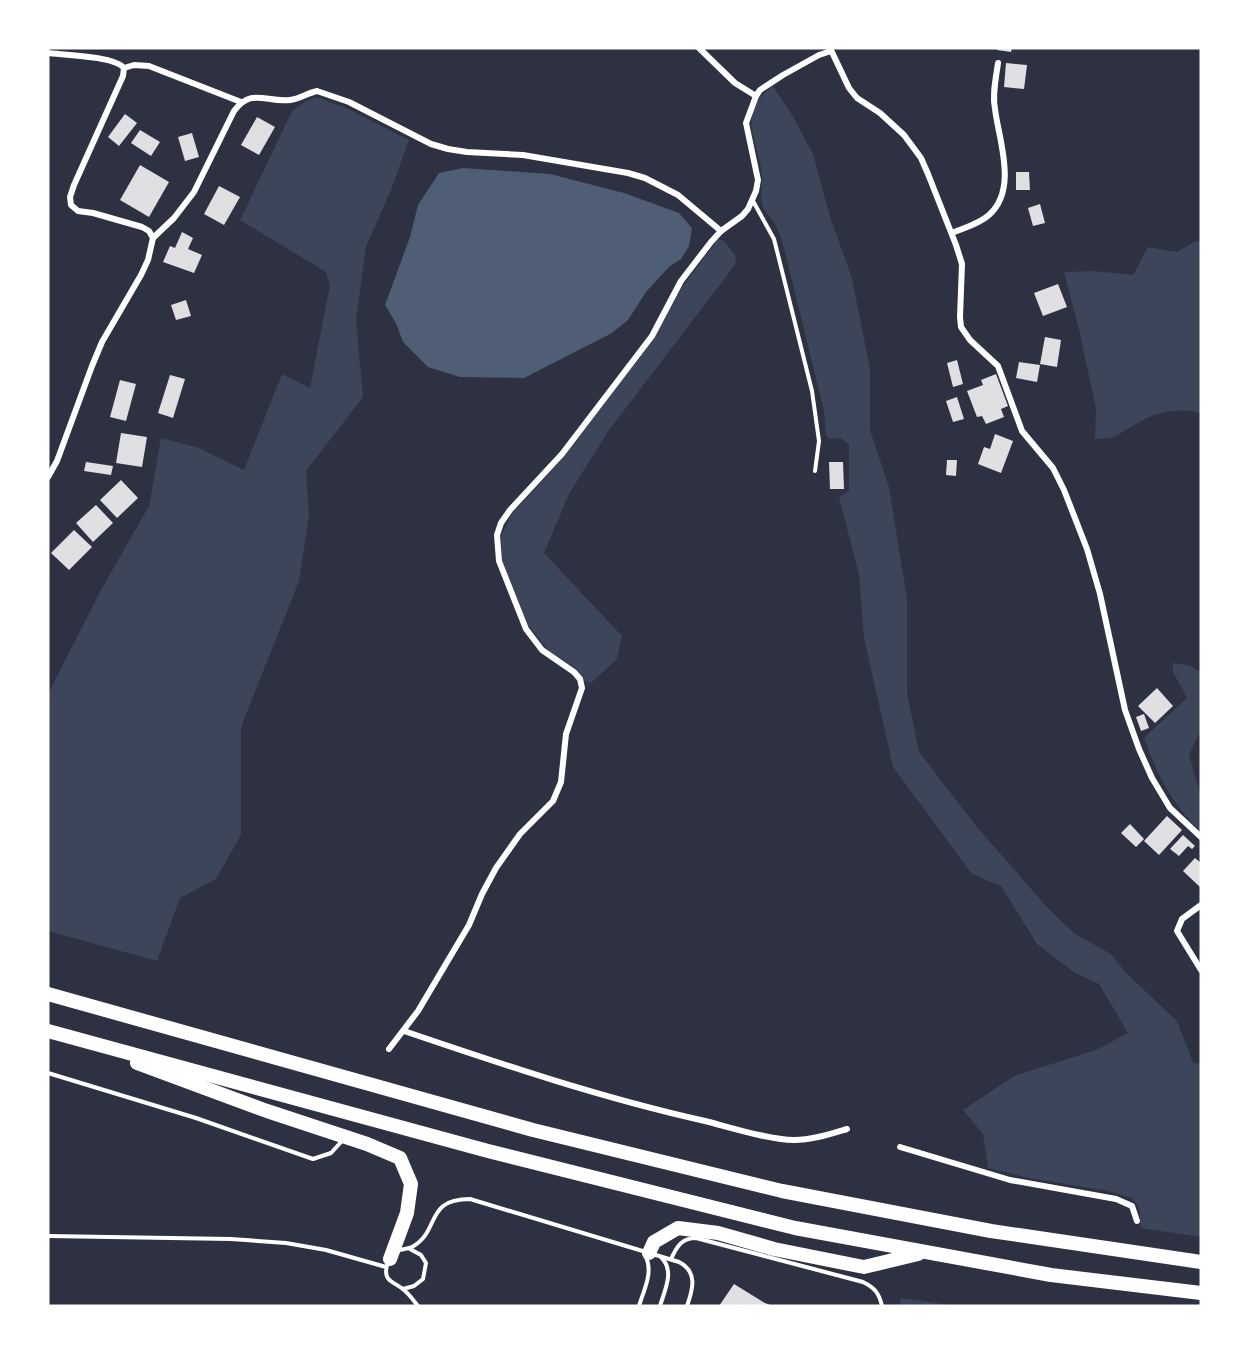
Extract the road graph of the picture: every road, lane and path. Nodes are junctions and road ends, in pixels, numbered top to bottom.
1 (699, 48) edge
2 (831, 50) edge
3 (48, 53) edge
4 (998, 63) dead end
5 (124, 68) junction
6 (756, 96) junction
7 (241, 102) junction
8 (753, 201) junction
9 (721, 231) junction
10 (951, 232) junction
11 (153, 238) junction
12 (815, 471) dead end
13 (48, 477) edge
14 (1201, 837) edge
15 (1201, 905) edge
16 (1201, 970) edge
17 (48, 994) edge
18 (404, 1031) junction
19 (54, 1032) edge
20 (389, 1049) dead end
21 (48, 1073) edge
22 (847, 1129) dead end
23 (341, 1142) dead end
24 (900, 1147) dead end
25 (1137, 1221) dead end
26 (48, 1236) edge
27 (410, 1249) junction
28 (650, 1253) junction
29 (928, 1253) junction
30 (671, 1259) junction
31 (1201, 1262) edge
32 (388, 1263) junction
33 (404, 1289) junction
34 (1201, 1293) edge
35 (418, 1306) edge
36 (639, 1306) edge
37 (660, 1306) edge
38 (687, 1306) edge
39 (882, 1306) edge

1 - 6 street
2 - 6 street
2 - 10 street
3 - 5 street
4 - 10 street
5 - 7 street
5 - 11 street
6 - 8 street
7 - 9 street
7 - 11 street
8 - 9 street
8 - 12 lane
9 - 18 street
10 - 14 street
11 - 13 street
15 - 16 street
17 - 31 highway
18 - 20 street
18 - 22 street
19 - 29 highway
19 - 32 highway
21 - 23 lane
24 - 25 street
26 - 32 lane
27 - 28 lane
27 - 32 lane
27 - 33 lane
28 - 29 highway
28 - 30 lane
28 - 36 lane
28 - 37 lane
29 - 34 highway
30 - 38 lane
30 - 39 lane
32 - 33 lane
33 - 35 lane

